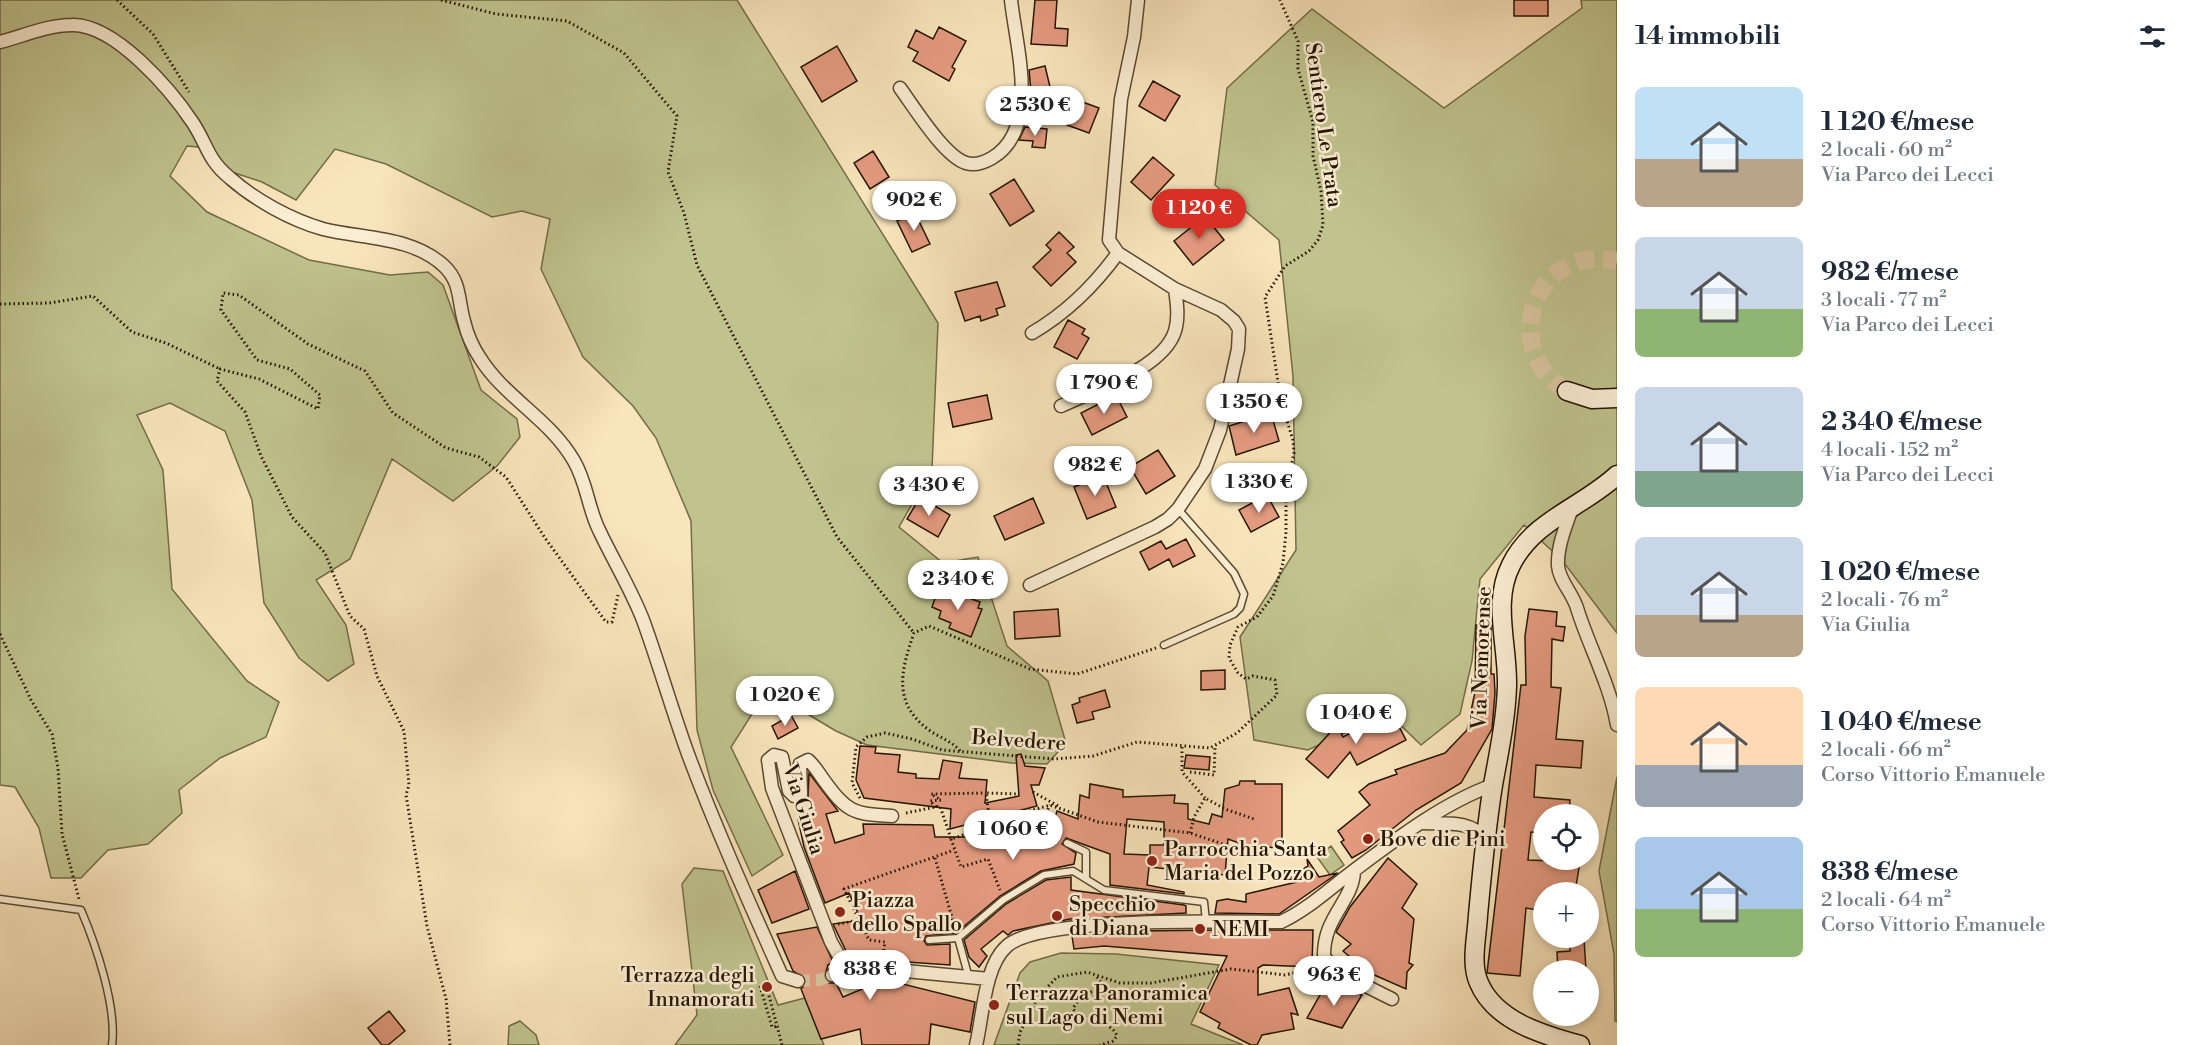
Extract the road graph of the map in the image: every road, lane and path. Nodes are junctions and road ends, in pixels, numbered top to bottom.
1 (117, 0) edge
2 (441, 0) edge
3 (1011, 0) edge
4 (1138, 0) edge
5 (1281, 0) edge
6 (0, 42) edge
7 (900, 88) dead end
8 (190, 96) dead end
9 (1118, 253) junction
10 (1175, 289) junction
11 (0, 304) edge
12 (1032, 333) dead end
13 (220, 369) junction
14 (1572, 393) tunnel mouth
15 (1617, 398) edge
16 (1061, 406) dead end
17 (1617, 475) edge
18 (1572, 508) junction
19 (1178, 509) junction
20 (1030, 585) dead end
21 (623, 602) dead end
22 (914, 633) junction
23 (0, 634) edge
24 (1164, 645) joint
25 (1617, 725) edge
26 (1182, 747) junction
27 (1215, 747) junction
28 (960, 751) junction
29 (1190, 772) dead end
30 (1493, 785) junction
31 (1033, 792) dead end
32 (986, 793) junction
33 (1019, 794) dead end
34 (1206, 798) junction
35 (1463, 799) junction
36 (863, 803) dead end
37 (1050, 805) junction
38 (936, 807) junction
39 (1064, 809) junction
40 (916, 811) dead end
41 (892, 816) dead end
42 (1254, 819) dead end
43 (990, 823) junction
44 (1422, 823) junction
45 (1461, 824) junction
46 (1191, 833) junction
47 (1049, 837) dead end
48 (951, 839) junction
49 (1486, 839) junction
50 (1066, 843) dead end
51 (1238, 849) dead end
52 (954, 850) junction
53 (935, 858) junction
54 (1354, 871) junction
55 (1086, 877) junction
56 (0, 899) edge
57 (1004, 900) junction
58 (81, 910) junction
59 (1206, 922) junction
60 (957, 935) junction
61 (929, 940) dead end
62 (1329, 965) junction
63 (882, 969) junction
64 (847, 970) junction
65 (832, 975) tunnel mouth
66 (1096, 976) junction
67 (790, 979) joint
68 (969, 979) junction
69 (989, 979) junction
70 (760, 987) dead end
71 (1392, 999) dead end
72 (779, 1026) junction
73 (112, 1045) edge
74 (450, 1045) edge
75 (782, 1045) edge
76 (976, 1045) edge
77 (1018, 1045) edge
78 (1100, 1045) edge
79 (1580, 1045) edge

1 - 8 path
2 - 22 path
3 - 7 street
4 - 9 street
5 - 27 path, Sentiero Le Prata
6 - 67 street
9 - 10 street
9 - 12 street
10 - 16 street
10 - 19 street
11 - 13 path
13 - 21 path
13 - 74 path
14 - 15 main road
17 - 18 main road, Via Nemorense
18 - 25 street
18 - 30 main road, Via Nemorense
19 - 20 street
19 - 24 lane
22 - 24 path
22 - 28 path
23 - 58 path
26 - 27 path, Belvedere
26 - 28 path, Belvedere
26 - 34 path
27 - 29 path
28 - 36 path, Belvedere
30 - 35 street
30 - 49 main road, Via Nemorense
31 - 39 path
32 - 33 path
32 - 38 path
32 - 43 path
34 - 42 path
34 - 46 path
35 - 44 street
35 - 45 street
37 - 39 path
37 - 43 path
37 - 47 path
38 - 40 path
38 - 48 path
39 - 46 path
41 - 64 street, Via Giulia
43 - 48 path
44 - 45 street
44 - 54 street
45 - 49 street
46 - 51 path
48 - 52 path
49 - 79 main road, Via Nemorense
50 - 55 lane
52 - 53 path
52 - 57 path
53 - 60 path
53 - 63 path
54 - 59 street
54 - 62 street
55 - 57 lane
55 - 59 lane
56 - 58 lane
57 - 60 lane
58 - 73 lane
59 - 69 street
60 - 61 lane
60 - 68 lane
62 - 66 path
62 - 71 street
63 - 64 street
63 - 68 street
64 - 65 street
66 - 77 path
66 - 78 path
67 - 72 path
68 - 69 street
69 - 76 street
70 - 72 path
72 - 75 path

